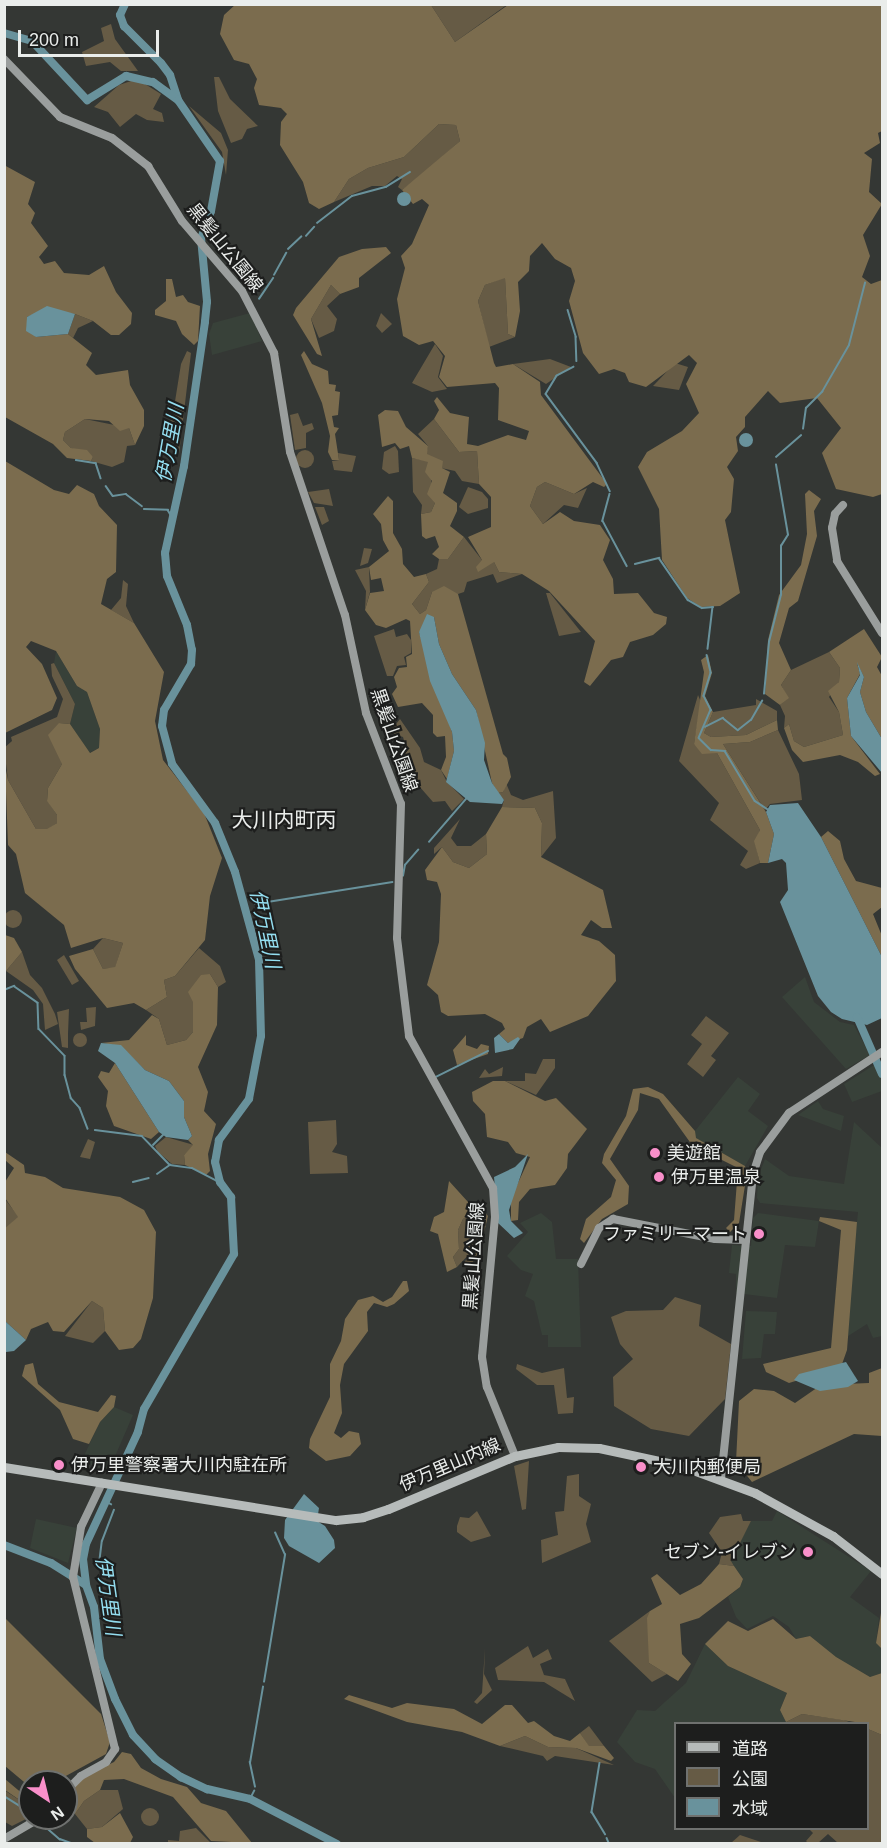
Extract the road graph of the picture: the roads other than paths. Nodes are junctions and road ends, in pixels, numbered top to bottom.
1 (4, 59) edge
2 (843, 505) dead end
3 (882, 633) edge
4 (877, 1056) edge
5 (746, 1240) junction
6 (581, 1264) dead end
7 (516, 1456) junction
8 (4, 1467) edge
9 (721, 1479) junction
10 (103, 1483) junction
11 (882, 1574) edge
12 (78, 1782) edge
13 (20, 1830) edge
14 (4, 1839) edge

1 - 7 main road, 黒髪山公園線
2 - 3 main road
4 - 5 main road
5 - 6 main road
5 - 9 main road
7 - 9 main road, 伊万里山内線
7 - 10 main road, 伊万里山内線
8 - 10 main road, 伊万里山内線
9 - 11 main road, 伊万里山内線
10 - 12 main road
13 - 14 main road

